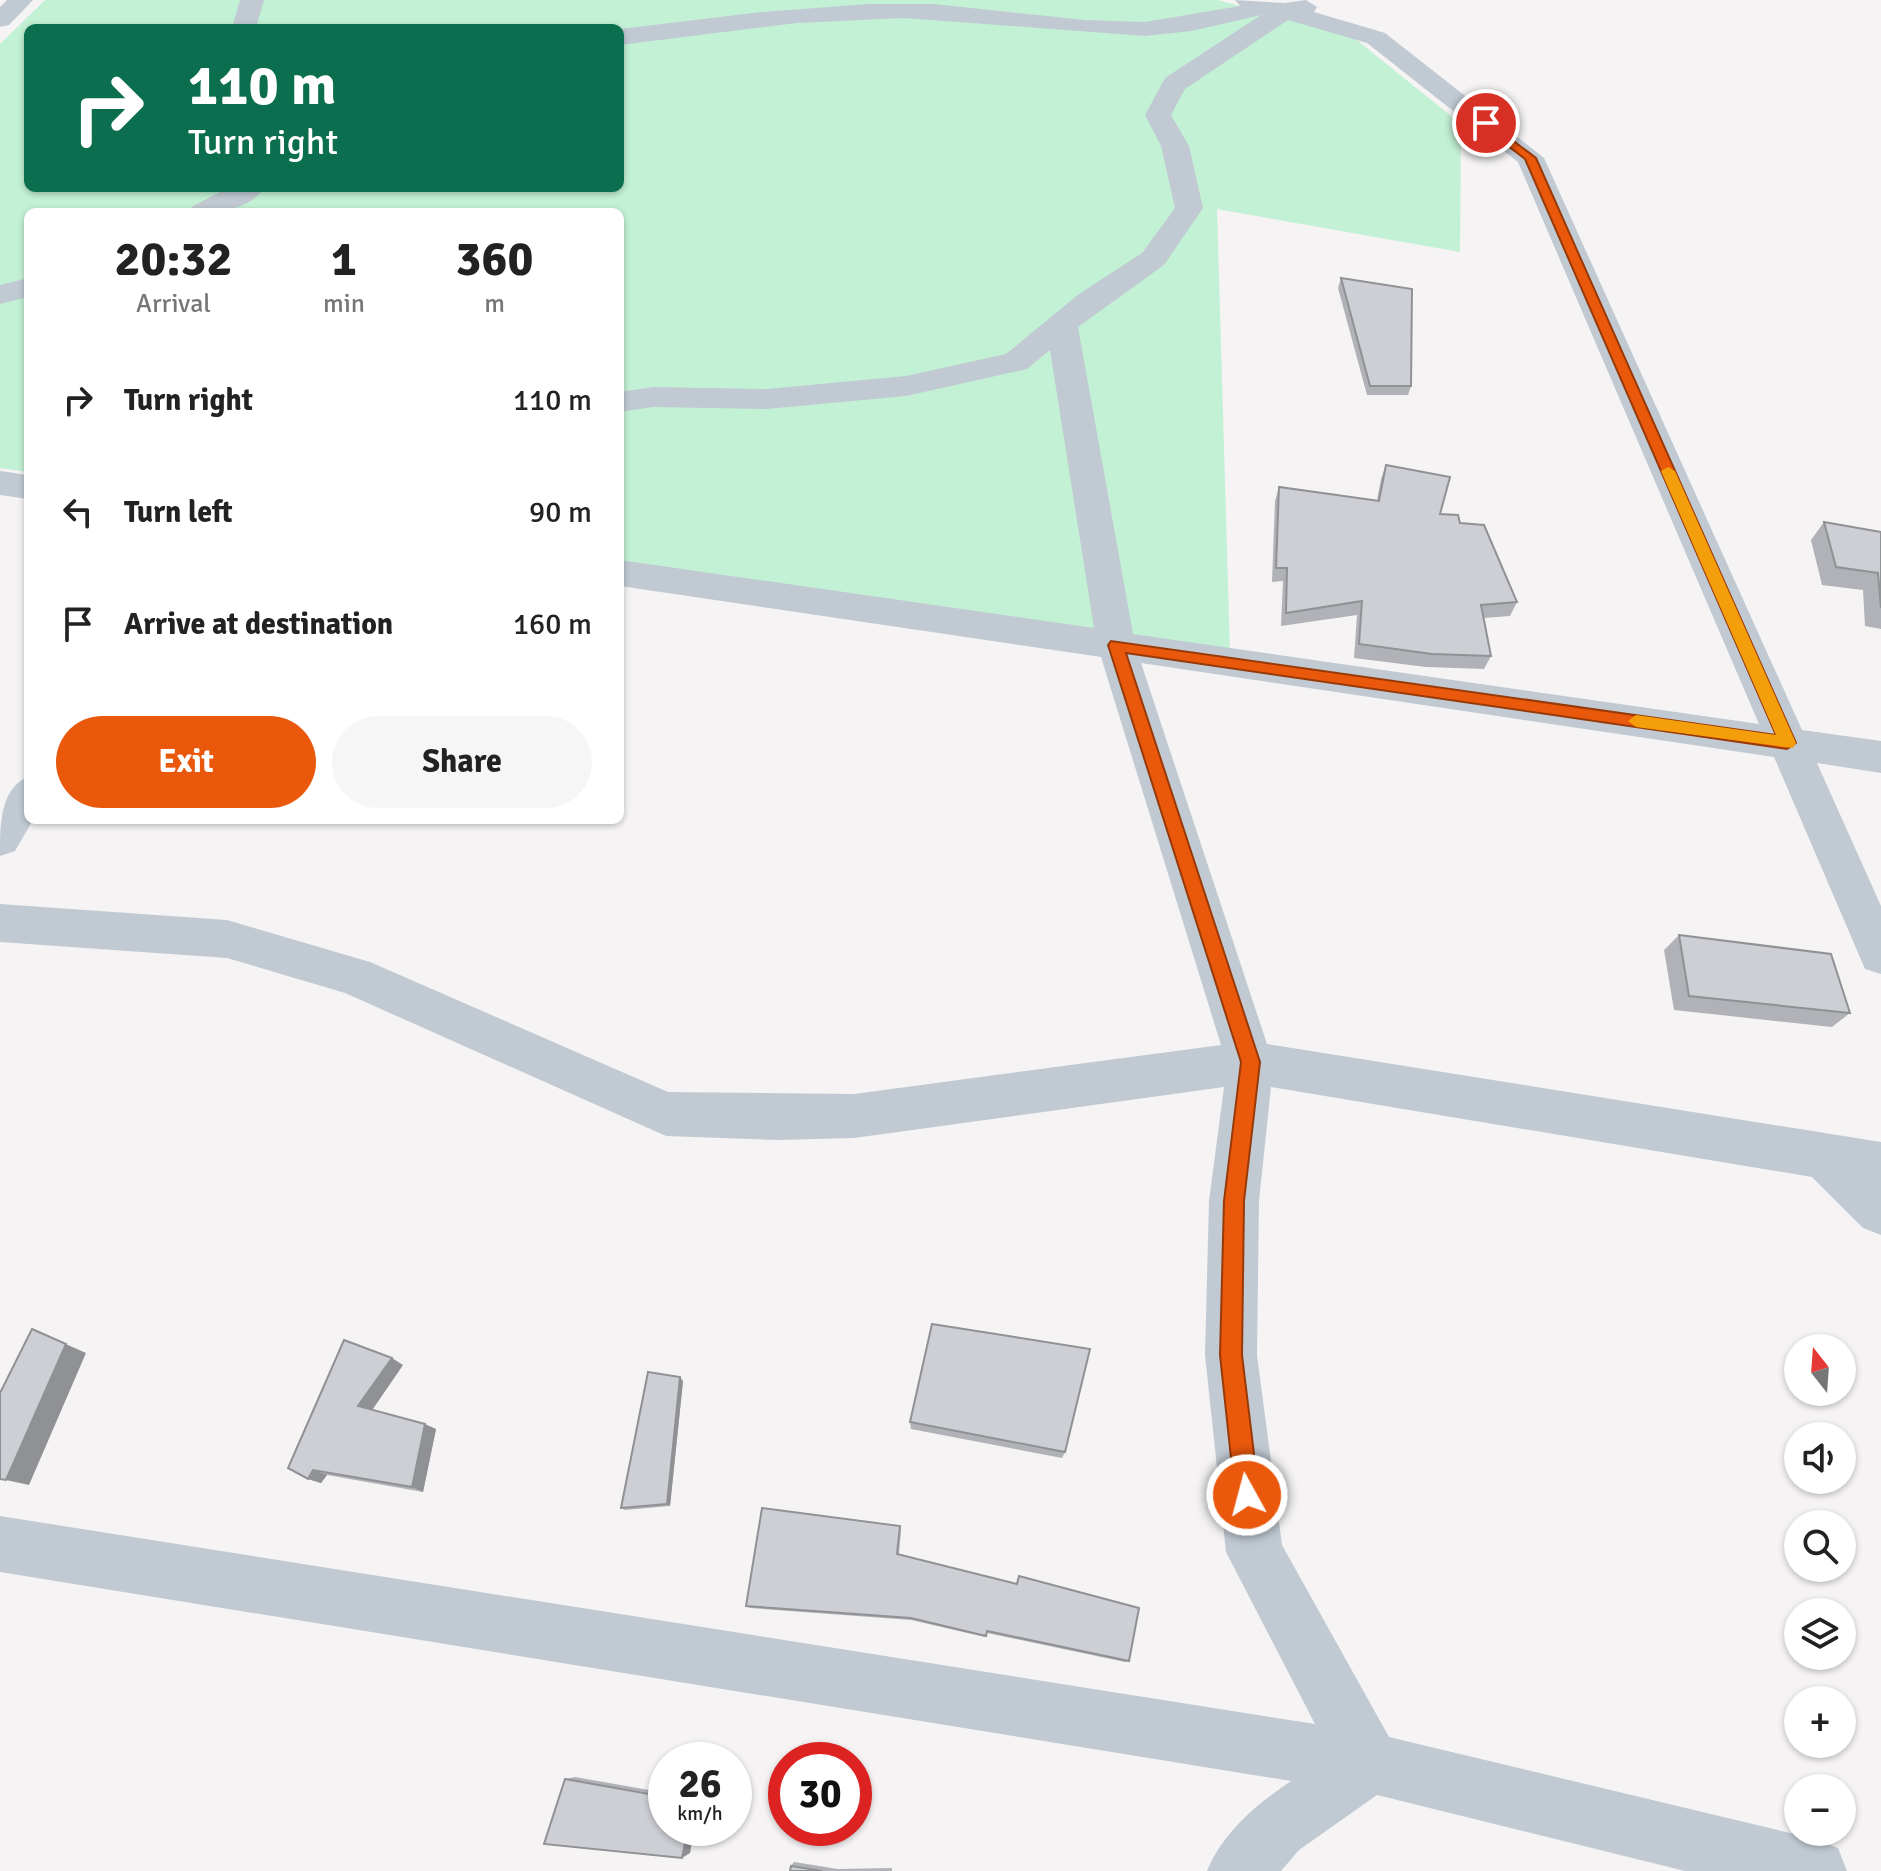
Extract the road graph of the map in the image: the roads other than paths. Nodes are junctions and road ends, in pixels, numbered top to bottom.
1 (21, 0) edge
2 (252, 0) edge
3 (1337, 0) edge
4 (1268, 6) edge
5 (0, 20) edge
6 (245, 24) edge
7 (624, 36) edge
8 (240, 192) edge
9 (210, 208) edge
10 (24, 288) edge
11 (0, 295) edge
12 (1062, 324) junction
13 (624, 401) edge
14 (0, 483) edge
15 (24, 486) edge
16 (624, 574) edge
17 (1116, 645) junction
18 (1787, 743) junction
19 (1881, 757) edge
20 (24, 800) edge
21 (0, 839) edge
22 (0, 923) edge
23 (1881, 955) edge
24 (1250, 1062) junction
25 (1827, 1158) junction
26 (1881, 1165) edge
27 (1881, 1211) edge
28 (0, 1544) edge
29 (1370, 1763) junction
30 (1239, 1871) edge
31 (1815, 1871) edge

1 - 5 street
2 - 6 street
3 - 4 street
4 - 7 street
4 - 12 street
4 - 18 street
8 - 9 street
10 - 11 street
12 - 13 street
12 - 17 street
14 - 15 street
16 - 17 street
17 - 18 street
17 - 24 street
18 - 19 street
18 - 23 street
20 - 21 street
22 - 24 street
24 - 25 street
24 - 29 street
25 - 26 street
25 - 27 street
28 - 29 street
29 - 30 street
29 - 31 street

